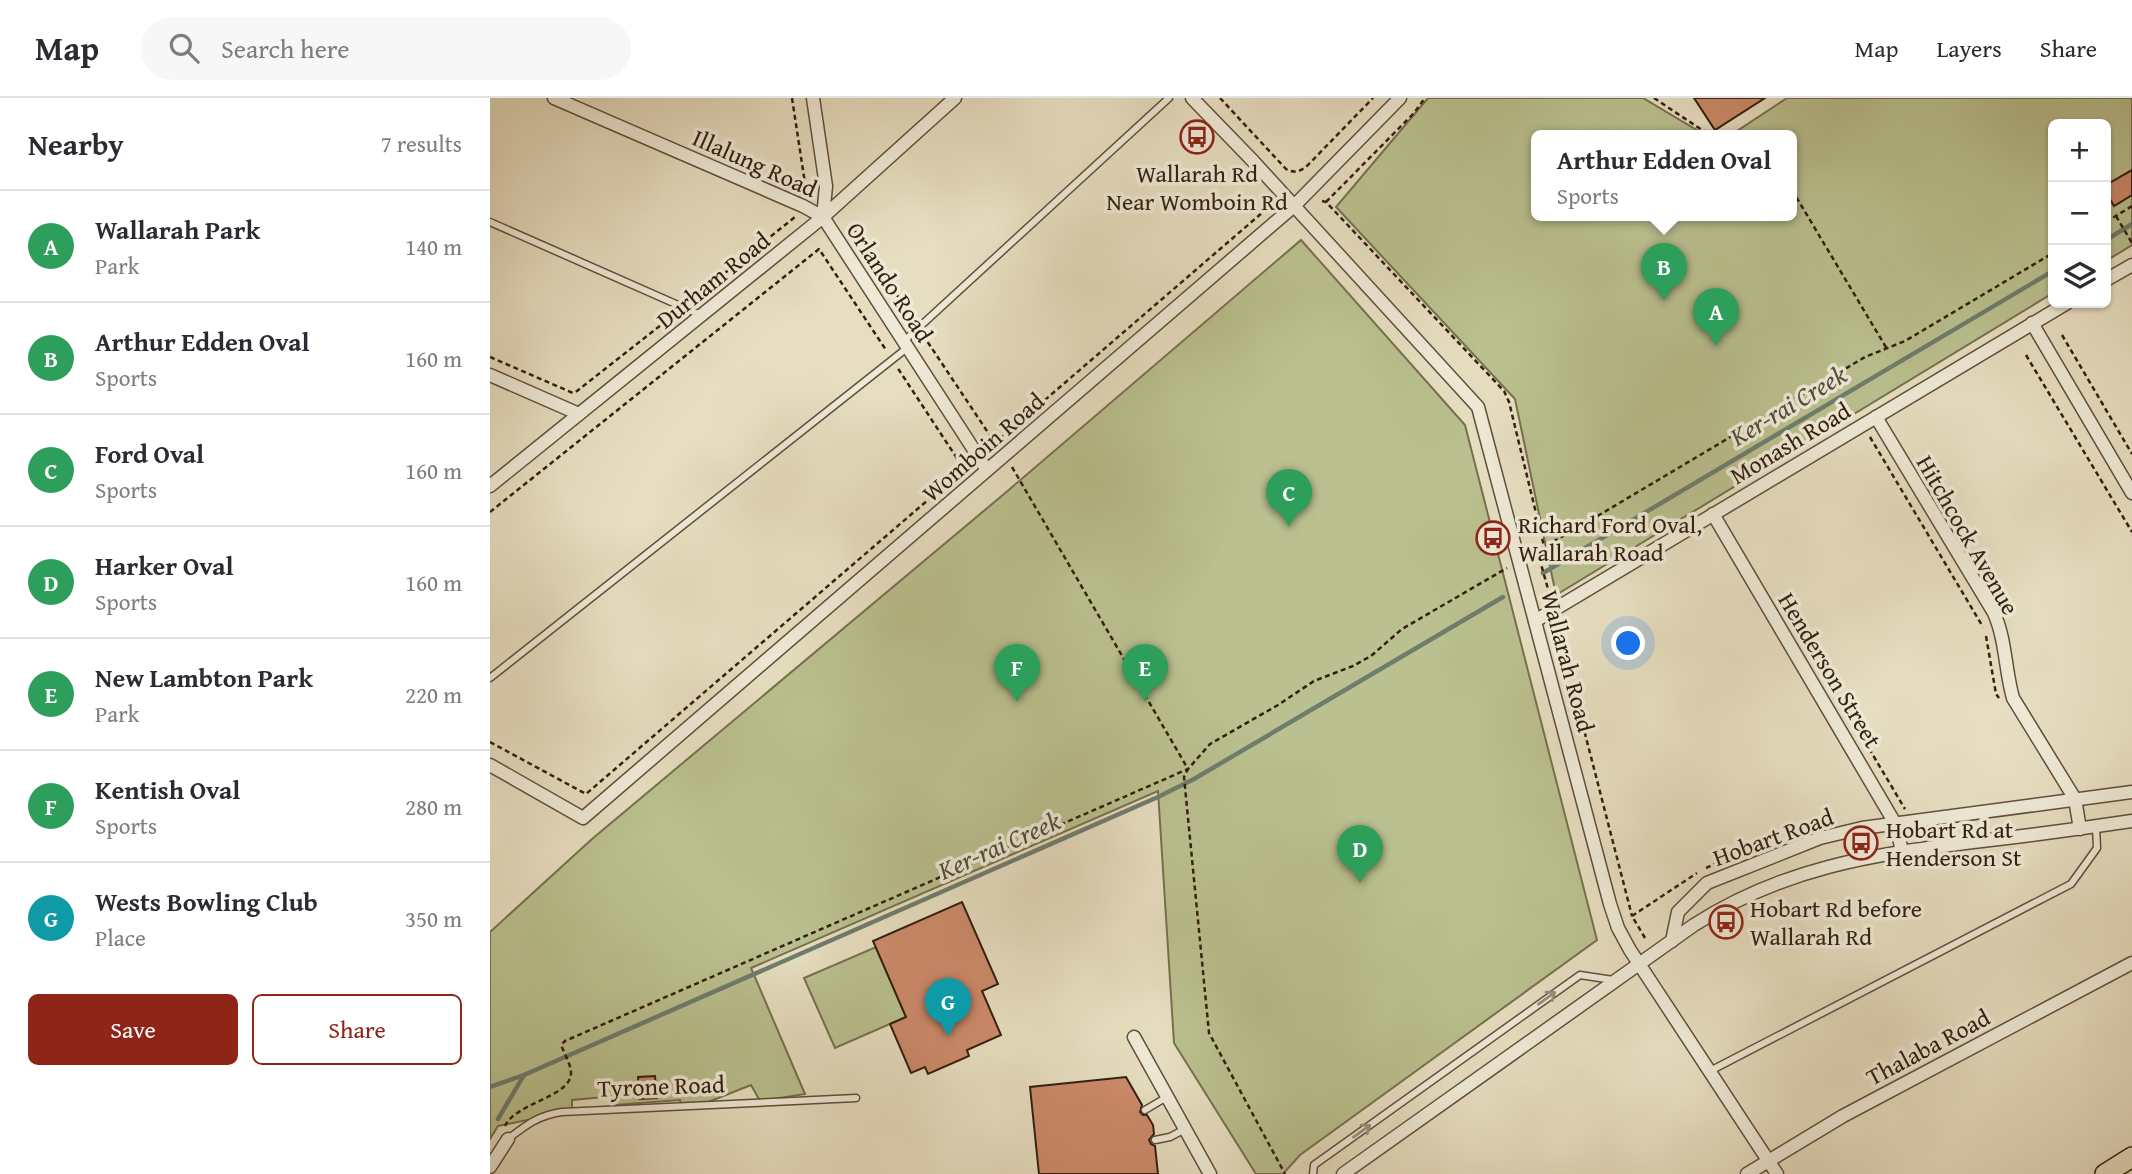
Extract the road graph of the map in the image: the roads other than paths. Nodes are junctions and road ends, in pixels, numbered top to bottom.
1 (554, 98) edge
2 (813, 98) edge
3 (955, 98) edge
4 (1170, 98) edge
5 (1192, 98) edge
6 (1400, 98) edge
7 (1294, 206) junction
8 (823, 217) junction
9 (490, 222) edge
10 (2132, 265) edge
11 (2111, 277) edge
12 (2058, 308) edge
13 (703, 316) junction
14 (2032, 323) junction
15 (905, 344) junction
16 (490, 375) edge
17 (579, 414) junction
18 (1876, 417) junction
19 (987, 470) junction
20 (2128, 475) edge
21 (490, 486) edge
22 (2132, 492) edge
23 (1713, 513) junction
24 (1535, 621) junction
25 (490, 678) edge
26 (490, 765) edge
27 (2132, 792) edge
28 (2075, 799) junction
29 (2132, 821) edge
30 (1896, 825) junction
31 (2096, 827) junction
32 (2080, 829) junction
33 (1902, 851) junction
34 (1672, 941) junction
35 (2132, 963) edge
36 (1639, 964) junction
37 (1615, 981) junction
38 (1134, 1037) dead end
39 (1710, 1071) junction
40 (1167, 1097) junction
41 (856, 1098) dead end
42 (1144, 1110) dead end
43 (1185, 1129) junction
44 (508, 1139) joint
45 (1155, 1140) dead end
46 (2132, 1157) edge
47 (1769, 1161) junction
48 (490, 1167) edge
49 (1210, 1174) edge
50 (1313, 1174) edge
51 (1343, 1174) edge
52 (1747, 1174) edge
53 (1777, 1174) edge
54 (2105, 1174) edge

1 - 8 street, Illalung Road
2 - 8 street, Orlando Road
3 - 8 street, Durham Road
4 - 15 lane
5 - 7 street, Wallarah Road
6 - 7 street, Womboin Road
7 - 19 street, Womboin Road
7 - 24 street, Wallarah Road
8 - 13 street, Durham Road
8 - 15 street, Orlando Road
9 - 13 lane
10 - 11 street
12 - 14 street, Monash Road
13 - 17 street, Durham Road
14 - 18 street, Monash Road
14 - 20 street
15 - 19 street, Orlando Road
15 - 25 lane
16 - 17 street
17 - 21 street, Durham Road
18 - 23 street, Monash Road
18 - 28 street, Hitchcock Avenue
19 - 26 street, Womboin Road
20 - 22 street
23 - 24 street, Monash Road
23 - 30 street, Henderson Street
24 - 36 street, Wallarah Road
27 - 28 street, Hobart Road
28 - 30 street, Hobart Road
28 - 32 street, Hitchcock Avenue
29 - 31 street, Hobart Road
30 - 33 street, Henderson Street
30 - 34 street, Hobart Road
31 - 32 street, Hobart Road
31 - 39 lane
32 - 33 street, Hobart Road
33 - 34 street, Hobart Road
34 - 36 street, Hobart Road
35 - 47 street, Thalaba Road
36 - 37 street, Hobart Road
36 - 39 street, Wallarah Road
50 -> 37 lane
37 - 51 street, Hobart Road
38 - 40 street
39 - 47 street, Wallarah Road
40 - 42 lane
40 - 43 street
41 - 44 lane, Tyrone Road
43 - 45 lane
43 - 49 street
44 - 48 street, Tyrone Road
46 - 54 main road
47 - 52 street, Thalaba Road
47 - 53 street, Wallarah Road

